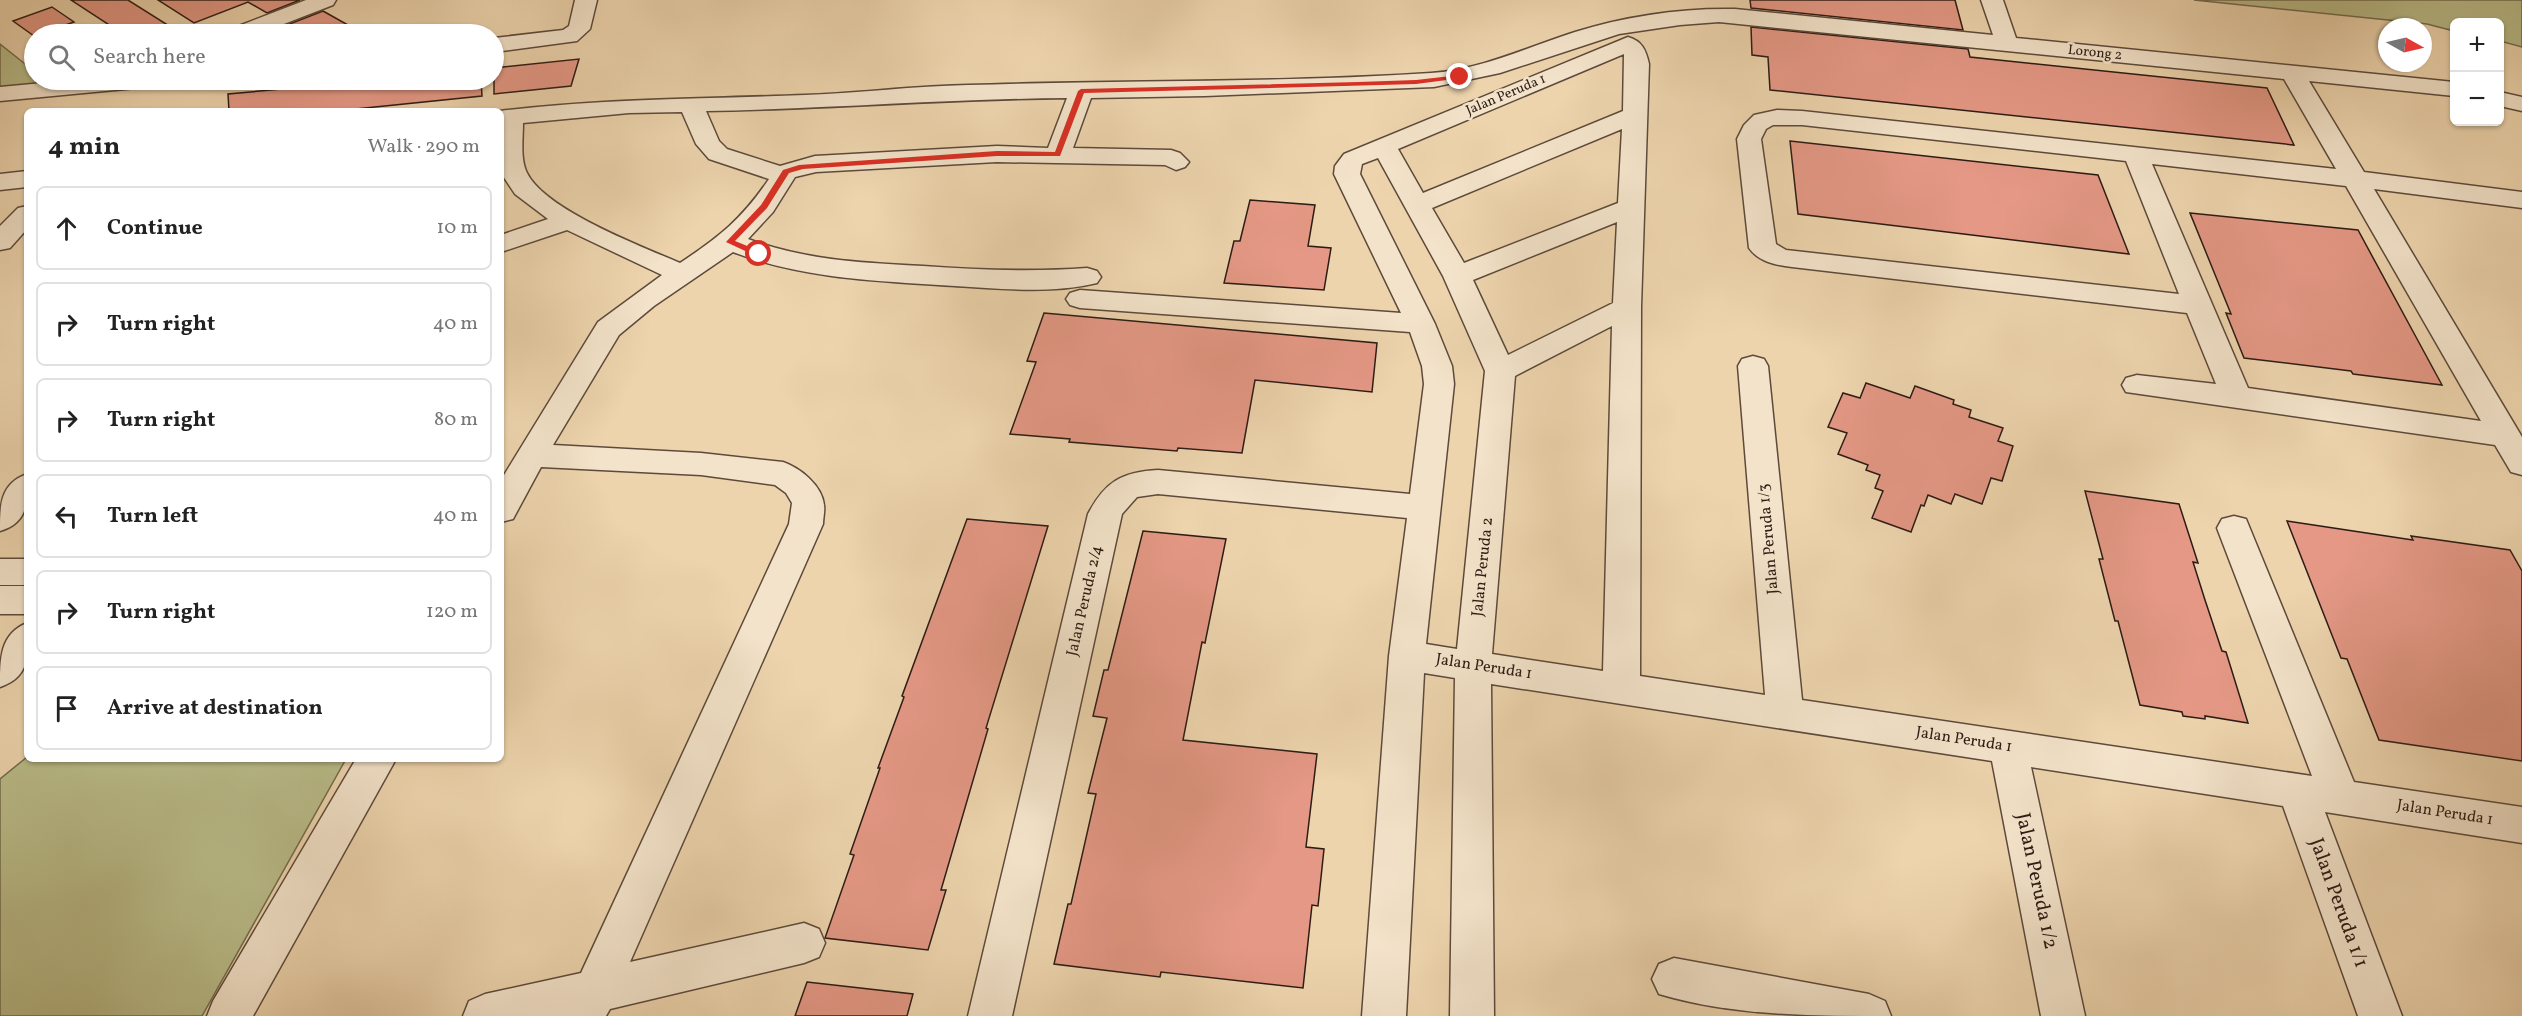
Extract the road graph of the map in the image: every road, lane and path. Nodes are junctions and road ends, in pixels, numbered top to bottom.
1 (326, 0) edge
2 (586, 0) edge
3 (1992, 0) edge
4 (1736, 8) edge
5 (264, 24) edge
6 (504, 44) edge
7 (2007, 44) junction
8 (2292, 72) junction
9 (2450, 89) edge
10 (37, 90) edge
11 (1081, 91) junction
12 (0, 94) edge
13 (2504, 100) edge
14 (691, 104) junction
15 (2522, 104) edge
16 (1635, 115) junction
17 (506, 118) edge
18 (1384, 146) junction
19 (1058, 154) junction
20 (2136, 155) junction
21 (1176, 162) dead end
22 (782, 175) junction
23 (24, 179) edge
24 (2356, 179) junction
25 (0, 182) edge
26 (2522, 200) edge
27 (1417, 205) junction
28 (1630, 208) junction
29 (24, 217) edge
30 (568, 221) junction
31 (0, 242) edge
32 (730, 242) junction
33 (504, 243) edge
34 (682, 274) junction
35 (1457, 276) junction
36 (2196, 304) junction
37 (1628, 307) junction
38 (1421, 324) junction
39 (1754, 366) dead end
40 (1500, 371) junction
41 (2137, 385) dead end
42 (2236, 397) junction
43 (2504, 435) junction
44 (531, 455) junction
45 (2522, 464) edge
46 (24, 490) edge
47 (504, 504) edge
48 (1426, 508) junction
49 (0, 519) edge
50 (2234, 528) dead end
51 (0, 572) edge
52 (24, 572) edge
53 (0, 600) edge
54 (24, 600) edge
55 (24, 641) edge
56 (1407, 656) junction
57 (1473, 666) junction
58 (0, 672) edge
59 (1622, 688) junction
60 (1785, 713) junction
61 (2008, 747) junction
62 (375, 762) edge
63 (2297, 790) junction
64 (2340, 797) junction
65 (2522, 825) edge
66 (804, 943) dead end
67 (1674, 979) dead end
68 (590, 1002) edge
69 (230, 1016) edge
70 (484, 1016) edge
71 (990, 1016) edge
72 (1384, 1016) edge
73 (1473, 1016) edge
74 (1869, 1016) edge
75 (2063, 1016) edge
76 (2380, 1016) edge

1 - 5 street
2 - 6 street
3 - 7 street
4 - 7 street, Lorong 2
4 - 11 street
7 - 8 street, Lorong 2
8 - 9 street, Lorong 2
8 - 24 street
10 - 12 street
11 - 14 street
11 - 19 street
13 - 15 street
14 - 17 street
14 - 22 street
16 - 18 street, Jalan Peruda 1
16 - 27 street
16 - 28 street
17 - 30 street
18 - 27 street, Jalan Peruda 2
18 - 38 street, Jalan Peruda 1
19 - 21 street
19 - 22 street
20 - 24 street
20 - 36 street
20 - 36 street
22 - 32 street
23 - 25 street
24 - 26 street
24 - 43 street
27 - 35 street, Jalan Peruda 2
28 - 35 street
28 - 37 street
29 - 31 street
30 - 33 street
30 - 34 street
32 - 34 street
32 - 38 street
34 - 44 street
35 - 40 street, Jalan Peruda 2
36 - 42 street
37 - 40 street
37 - 59 street
38 - 48 street, Jalan Peruda 1
39 - 60 street, Jalan Peruda 1/3
40 - 57 street, Jalan Peruda 2
41 - 42 street
42 - 43 street
43 - 45 street
44 - 47 street
44 - 68 street
46 - 49 street
48 - 56 street, Jalan Peruda 1
48 - 71 street, Jalan Peruda 2/4
50 - 64 street
51 - 52 street
53 - 54 street
55 - 58 street
56 - 57 street, Jalan Peruda 1
56 - 72 street, Jalan Peruda 1
57 - 59 street, Jalan Peruda 1
57 - 73 street, Jalan Peruda 2
59 - 60 street, Jalan Peruda 1
60 - 61 street, Jalan Peruda 1
61 - 63 street, Jalan Peruda 1
61 - 75 street, Jalan Peruda 1/2
62 - 69 street
63 - 64 street, Jalan Peruda 1
63 - 76 street, Jalan Peruda 1/1
64 - 65 street, Jalan Peruda 1
66 - 68 street
67 - 74 street
68 - 70 street

